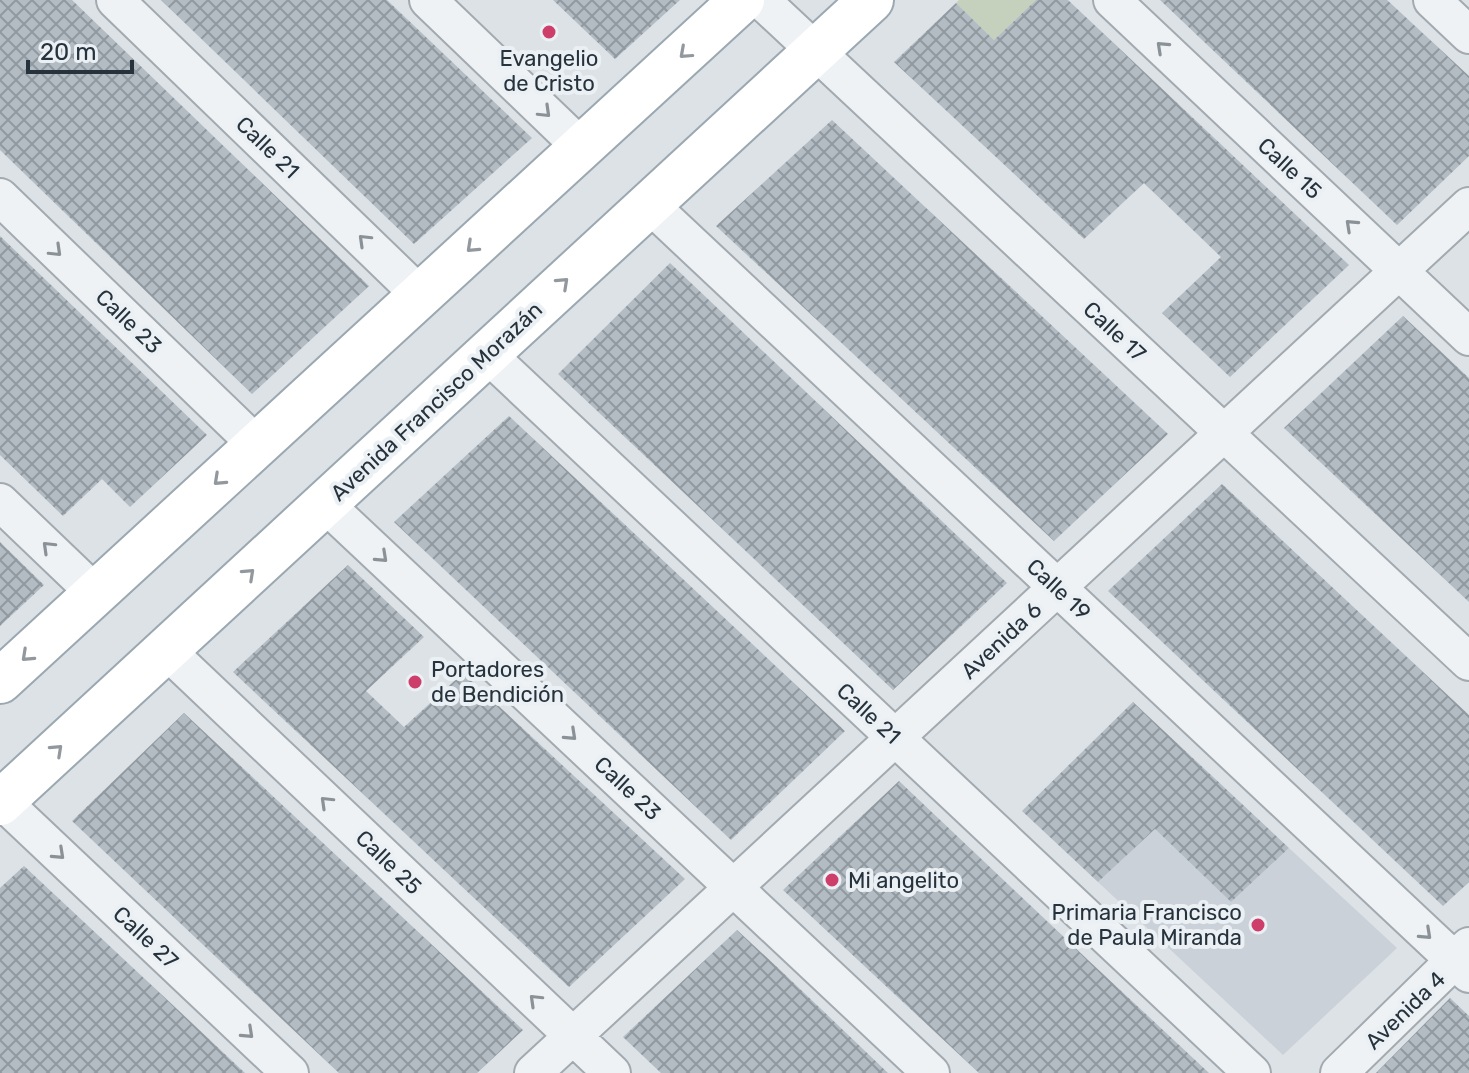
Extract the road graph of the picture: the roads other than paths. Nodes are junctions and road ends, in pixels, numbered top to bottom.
1 (115, 0) edge
2 (428, 0) edge
3 (742, 0) edge
4 (761, 0) edge
5 (871, 0) edge
6 (1112, 0) edge
7 (1432, 0) edge
8 (1469, 35) edge
9 (815, 51) junction
10 (581, 147) junction
11 (0, 197) edge
12 (649, 204) junction
13 (1469, 206) edge
14 (1399, 271) junction
15 (420, 295) junction
16 (1469, 337) edge
17 (487, 354) junction
18 (1224, 433) junction
19 (257, 445) junction
20 (0, 502) edge
21 (325, 504) junction
22 (1057, 588) junction
23 (95, 593) junction
24 (166, 650) junction
25 (1469, 662) edge
26 (0, 681) edge
27 (895, 737) junction
28 (1, 802) edge
29 (733, 887) junction
30 (1465, 961) edge
31 (573, 1036) junction
32 (290, 1073) edge
33 (533, 1073) edge
34 (612, 1073) edge
35 (931, 1073) edge
36 (1252, 1073) edge
37 (1339, 1073) edge

15 -> 1 street, Calle 21
2 -> 10 street
3 -> 10 main road
4 - 9 street, Calle 17
5 - 9 main road, Avenida Francisco Morazán
14 -> 6 street, Calle 15
7 - 8 street
9 - 12 main road, Avenida Francisco Morazán
9 - 18 street, Calle 17
10 -> 15 main road
11 -> 19 street, Calle 23
17 -> 12 main road, Avenida Francisco Morazán
12 - 22 street, Calle 19
13 - 14 street, Avenida 6
14 - 16 street, Calle 15
14 - 18 street, Avenida 6
15 - 19 main road
17 - 21 main road, Avenida Francisco Morazán
17 - 27 street, Calle 21
18 - 22 street, Avenida 6
18 - 25 street, Calle 17
19 -> 23 main road
23 -> 20 street
24 -> 21 main road, Avenida Francisco Morazán
21 -> 29 street, Calle 23
22 - 27 street, Avenida 6
22 -> 30 street, Calle 19
23 -> 26 main road
28 -> 24 main road, Avenida Francisco Morazán
31 -> 24 street, Calle 25
27 - 29 street, Avenida 6
27 - 36 street, Calle 21
28 -> 32 street, Calle 27
29 - 31 street, Avenida 6
29 - 35 street, Calle 23
30 - 37 street, Avenida 4
31 - 33 street, Avenida 6
31 - 34 street, Calle 25

